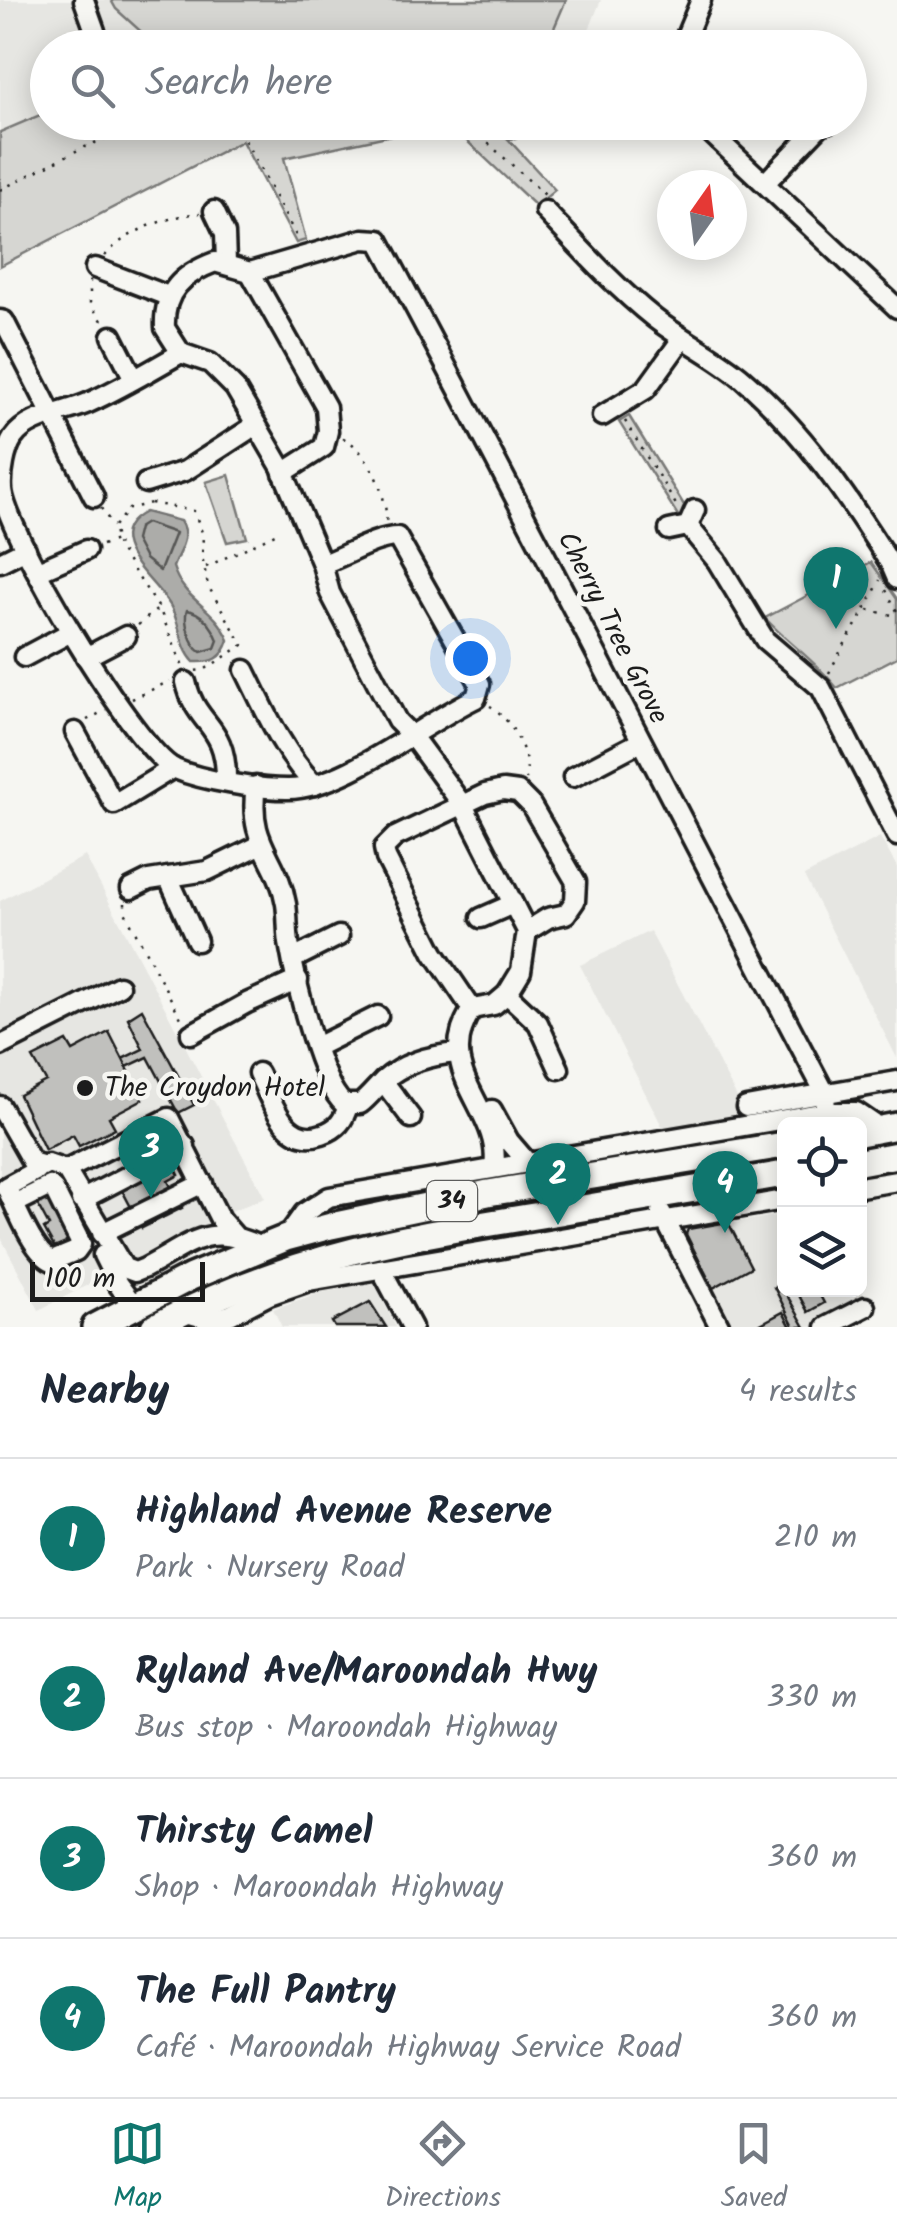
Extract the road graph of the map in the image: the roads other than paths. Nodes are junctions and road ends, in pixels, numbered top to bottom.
1 (84, 0) edge
2 (701, 0) edge
3 (96, 30) edge
4 (688, 30) edge
5 (719, 140) edge
6 (808, 140) edge
7 (766, 183) junction
8 (214, 211) road end
9 (543, 211) road end
10 (226, 263) junction
11 (95, 268) road end
12 (250, 272) junction
13 (168, 296) junction
14 (897, 308) edge
15 (0, 320) edge
16 (112, 336) road end
17 (682, 340) junction
18 (181, 353) junction
19 (134, 380) junction
20 (610, 412) road end
21 (49, 414) junction
22 (256, 425) junction
23 (283, 473) junction
24 (2, 475) edge
25 (146, 483) dead end
26 (94, 497) road end
27 (669, 530) dead end
28 (26, 549) junction
29 (86, 550) road end
30 (0, 562) edge
31 (322, 564) junction
32 (38, 571) junction
33 (897, 579) edge
34 (71, 632) junction
35 (126, 636) road end
36 (24, 657) dead end
37 (86, 658) junction
38 (245, 670) dead end
39 (186, 682) dead end
40 (75, 732) dead end
41 (412, 736) junction
42 (640, 742) junction
43 (173, 768) junction
44 (574, 777) dead end
45 (226, 781) junction
46 (314, 784) junction
47 (256, 786) junction
48 (464, 807) junction
49 (897, 836) edge
50 (260, 845) junction
51 (168, 876) junction
52 (131, 889) road end
53 (512, 904) junction
54 (481, 918) dead end
55 (527, 931) junction
56 (339, 936) dead end
57 (197, 941) dead end
58 (293, 959) junction
59 (298, 980) junction
60 (119, 986) dead end
61 (507, 994) junction
62 (472, 1008) junction
63 (378, 1016) dead end
64 (191, 1034) road end
65 (0, 1046) edge
66 (316, 1047) junction
67 (459, 1053) junction
68 (559, 1069) dead end
69 (258, 1073) dead end
70 (383, 1081) junction
71 (897, 1081) edge
72 (825, 1102) junction
73 (348, 1105) junction
74 (0, 1106) edge
75 (746, 1107) dead end
76 (411, 1118) dead end
77 (886, 1128) edge
78 (690, 1136) junction
79 (637, 1144) junction
80 (184, 1146) junction
81 (777, 1146) edge
82 (897, 1156) edge
83 (867, 1161) edge
84 (527, 1162) junction
85 (664, 1164) junction
86 (42, 1165) junction
87 (494, 1168) junction
88 (66, 1170) junction
89 (777, 1175) edge
90 (201, 1178) junction
91 (587, 1178) junction
92 (897, 1181) edge
93 (867, 1187) edge
94 (656, 1196) junction
95 (81, 1200) junction
96 (777, 1201) edge
97 (14, 1204) junction
98 (592, 1206) junction
99 (664, 1222) junction
100 (100, 1228) junction
101 (234, 1234) junction
102 (286, 1238) junction
103 (261, 1247) junction
104 (381, 1268) junction
105 (135, 1307) junction
106 (865, 1307) dead end
107 (183, 1312) junction
108 (96, 1327) edge
109 (155, 1327) edge
110 (412, 1327) edge
111 (720, 1327) edge
112 (826, 1327) edge

1 - 3 street
2 - 4 street
5 - 7 street
6 - 7 street
7 - 14 street
8 - 10 street
9 - 17 street
10 - 12 street
10 - 13 street
11 - 13 street
12 - 23 street
12 - 42 street, Cherry Tree Grove
13 - 18 street
15 - 21 street
16 - 19 street
17 - 20 street
17 - 33 street
18 - 19 street
18 - 22 street
19 - 21 street
21 - 24 street
21 - 26 street
22 - 23 street
22 - 25 street
23 - 31 street
24 - 28 street
27 - 49 street
28 - 30 street
28 - 32 street
29 - 32 street
31 - 41 street
31 - 41 street
32 - 34 street
34 - 36 street
34 - 37 street
35 - 37 street
37 - 43 street
38 - 46 street
39 - 45 street
40 - 43 street
41 - 46 street
41 - 48 street
42 - 44 street
42 - 72 street, Cherry Tree Grove
43 - 45 street
45 - 47 street
46 - 47 street
47 - 50 street
48 - 53 street
48 - 55 street
48 - 62 street
50 - 51 street
50 - 58 street
51 - 52 street
51 - 57 street
53 - 54 street
53 - 55 street
55 - 61 street
56 - 58 street
58 - 59 street
59 - 64 street
59 - 66 street
60 - 65 street
61 - 62 street
61 - 68 street
62 - 67 street
63 - 66 street
66 - 73 street
67 - 70 street
67 - 84 street
67 - 87 street
69 - 73 street
70 - 73 street
70 - 76 street
71 - 72 street
72 - 75 street
72 - 77 street
72 - 78 street
74 - 86 street
78 - 79 street
78 - 85 street
79 - 84 street
79 - 85 street
80 - 88 street
80 - 90 street
80 - 95 street
81 - 85 highway, 34
82 - 83 highway
84 - 87 street
85 - 91 highway, 34
86 - 88 street
86 - 97 street
87 - 102 street
88 - 95 street
89 - 94 highway, 34
90 - 100 street
90 - 101 street
91 - 98 highway
91 - 102 highway, 34
92 - 93 street
94 - 98 highway, 34
94 - 99 street
95 - 100 street
95 - 105 street
96 - 99 street
97 - 97 street
98 - 107 highway, 34
99 - 104 street
99 - 111 street
100 - 101 street
101 - 103 street
102 - 103 highway, 34
103 - 105 highway, 34
104 - 107 street
104 - 110 street
105 - 108 highway, 34
105 - 109 highway
106 - 112 street
107 - 109 highway, 34

